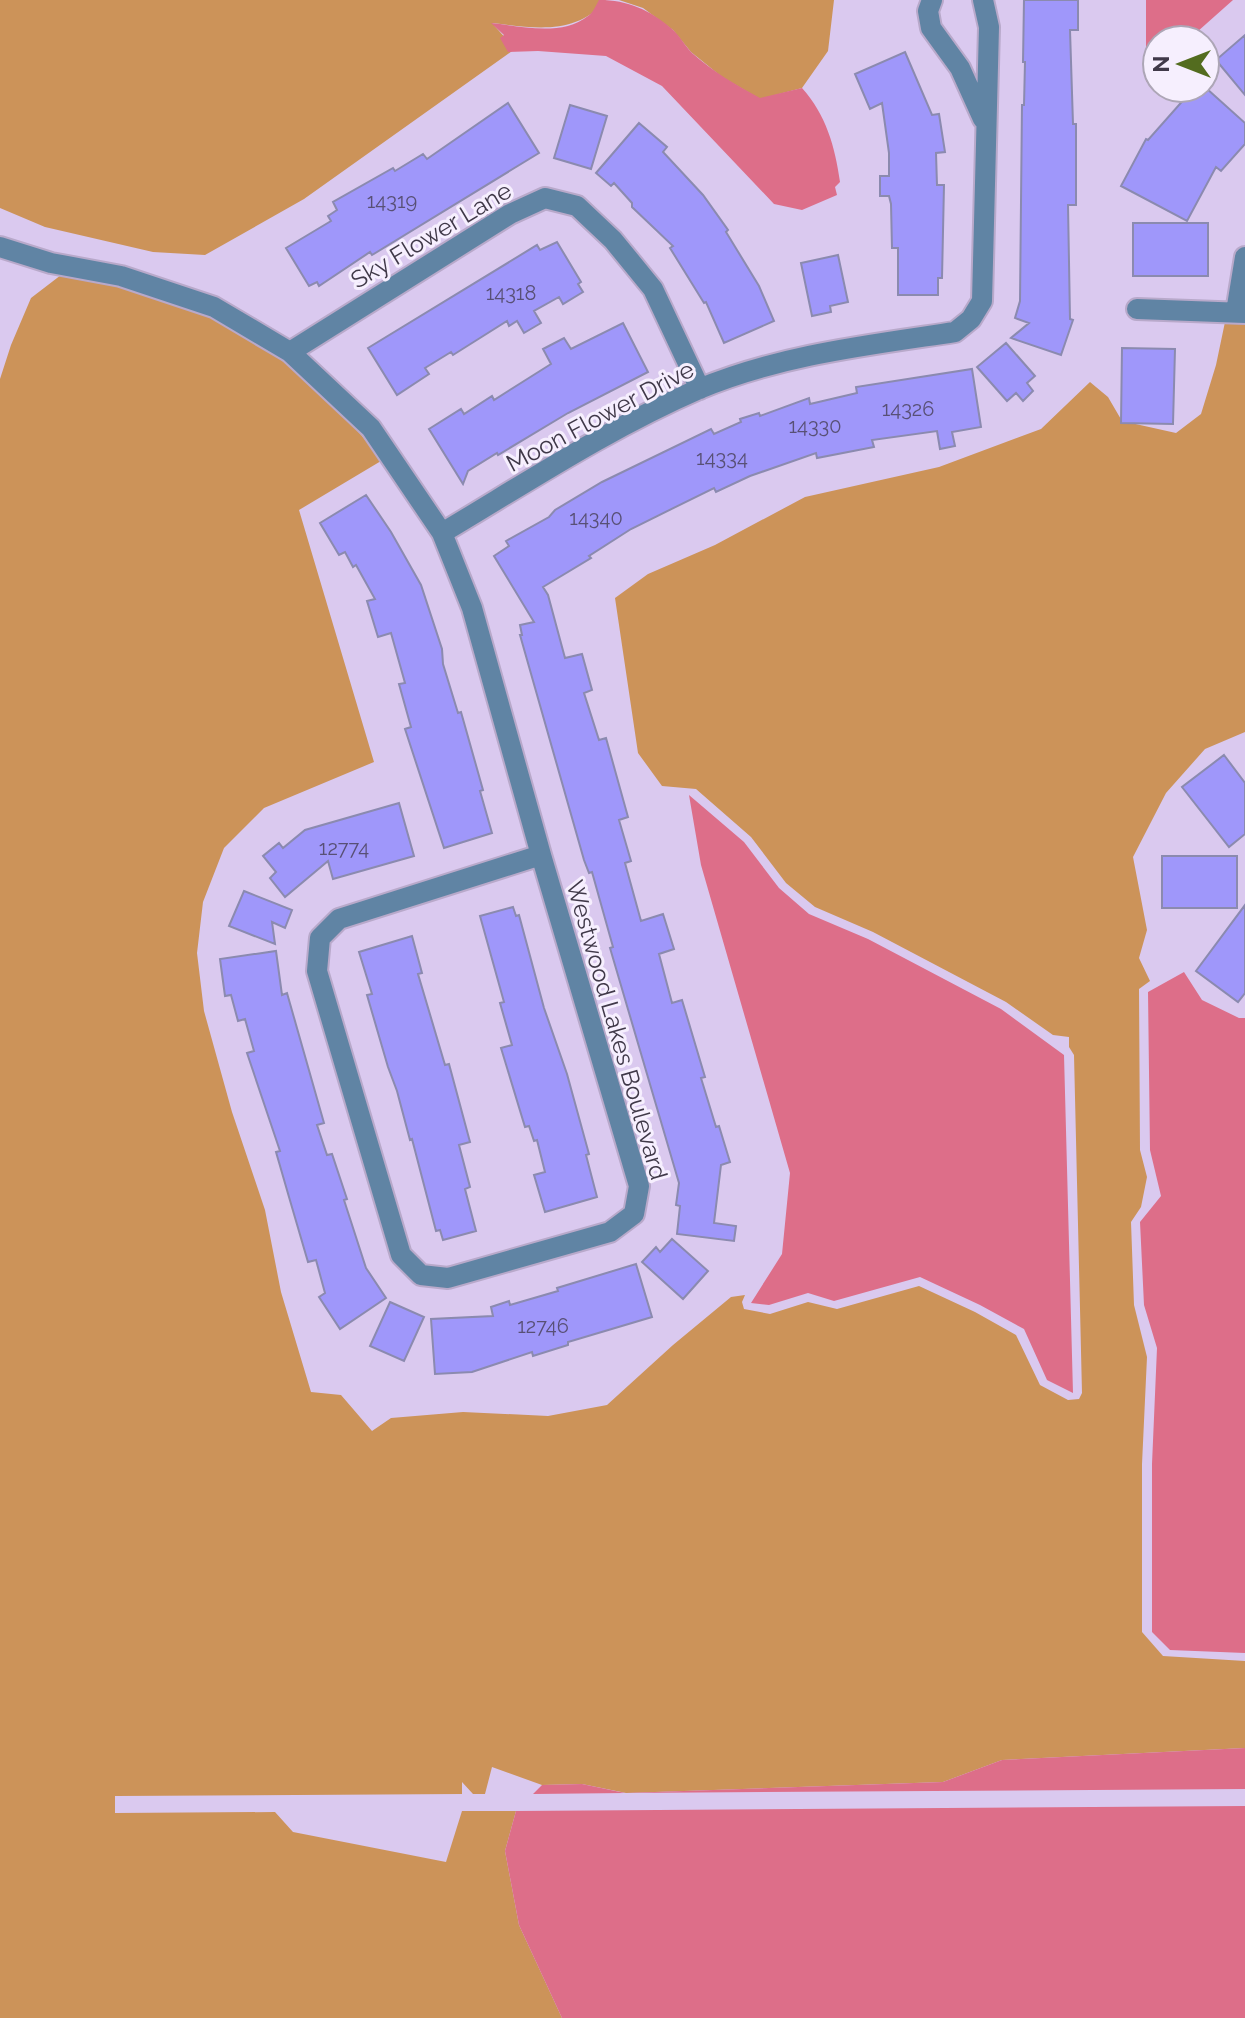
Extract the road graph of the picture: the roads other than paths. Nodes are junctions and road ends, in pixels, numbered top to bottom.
1 (932, 0) edge
2 (983, 0) edge
3 (986, 127) junction
4 (0, 247) edge
5 (1245, 257) edge
6 (1137, 309) dead end
7 (1240, 313) edge
8 (290, 352) junction
9 (700, 389) junction
10 (442, 533) junction
11 (541, 855) junction

1 - 3 street, Moon Flower Drive
2 - 3 street, Moon Flower Drive
3 - 9 street, Moon Flower Drive
4 - 8 street, Westwood Lakes Boulevard
5 - 7 street
6 - 7 street
8 - 9 street, Sky Flower Lane
8 - 10 street, Westwood Lakes Boulevard
9 - 10 street, Moon Flower Drive
10 - 11 street, Westwood Lakes Boulevard
11 - 11 street, Westwood Lakes Boulevard

